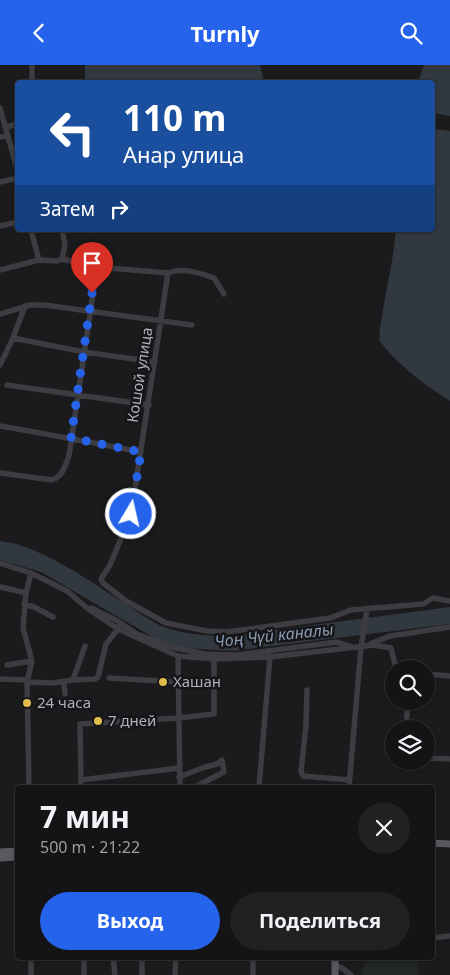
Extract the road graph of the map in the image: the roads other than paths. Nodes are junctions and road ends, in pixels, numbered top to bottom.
1 (32, 65) edge
2 (32, 80) edge
3 (0, 108) edge
4 (15, 125) edge
5 (6, 127) junction
6 (8, 135) junction
7 (0, 137) edge
8 (15, 161) edge
9 (15, 178) edge
10 (0, 182) edge
11 (15, 223) edge
12 (0, 226) edge
13 (32, 232) edge
14 (62, 232) edge
15 (62, 259) junction
16 (39, 260) junction
17 (97, 267) junction
18 (0, 270) edge
19 (168, 273) junction
20 (224, 294) dead end
21 (26, 306) junction
22 (89, 310) junction
23 (0, 314) edge
24 (161, 320) junction
25 (192, 325) dead end
26 (13, 339) junction
27 (84, 352) junction
28 (155, 362) junction
29 (0, 365) edge
30 (7, 385) dead end
31 (77, 395) junction
32 (149, 405) junction
33 (0, 426) edge
34 (71, 438) junction
35 (141, 452) junction
36 (0, 473) edge
37 (0, 563) edge
38 (31, 573) junction
39 (0, 587) edge
40 (26, 593) junction
41 (450, 601) edge
42 (24, 604) junction
43 (87, 608) junction
44 (366, 612) junction
45 (54, 617) dead end
46 (116, 620) junction
47 (450, 627) edge
48 (118, 629) junction
49 (359, 645) junction
50 (85, 646) dead end
51 (172, 647) junction
52 (264, 651) junction
53 (178, 656) junction
54 (270, 657) junction
55 (214, 659) junction
56 (394, 660) edge
57 (32, 661) junction
58 (7, 665) dead end
59 (435, 675) edge
60 (450, 676) edge
61 (109, 677) dead end
62 (0, 679) edge
63 (73, 680) junction
64 (27, 681) junction
65 (64, 682) junction
66 (178, 682) junction
67 (307, 690) dead end
68 (66, 694) dead end
69 (179, 718) junction
70 (435, 758) edge
71 (450, 759) edge
72 (179, 768) junction
73 (180, 777) junction
74 (81, 780) junction
75 (350, 780) junction
76 (29, 785) edge
77 (80, 785) edge
78 (180, 785) edge
79 (199, 785) edge
80 (259, 785) edge
81 (349, 785) edge
82 (435, 843) edge
83 (450, 844) edge
84 (15, 851) edge
85 (0, 852) edge
86 (15, 857) edge
87 (0, 858) edge
88 (450, 937) edge
89 (435, 938) edge
90 (31, 960) edge
91 (84, 960) edge
92 (113, 960) edge
93 (142, 960) edge
94 (176, 960) edge
95 (253, 960) edge
96 (335, 960) edge
97 (335, 966) junction
98 (31, 975) edge
99 (84, 975) edge
100 (115, 975) edge
101 (142, 975) edge
102 (175, 975) edge
103 (253, 975) edge
104 (335, 975) edge
105 (351, 975) edge

1 - 2 street
3 - 5 street
4 - 5 street
5 - 6 street
6 - 7 street
6 - 8 street
9 - 10 street
11 - 12 street
13 - 16 street
14 - 15 street
15 - 16 street
15 - 17 street
16 - 18 street
17 - 19 street
17 - 22 street
19 - 20 street
19 - 24 street, Кошой улица
21 - 22 street
21 - 23 street
21 - 26 street
22 - 24 street
22 - 27 street
24 - 25 street
24 - 28 street, Кошой улица
26 - 27 street
26 - 29 street
27 - 28 street
27 - 31 street
28 - 32 street, Кошой улица
30 - 31 street
31 - 32 street
31 - 34 street
32 - 35 street, Кошой улица
33 - 34 street
34 - 35 street
34 - 36 street
35 - 44 street, Кошой улица
37 - 38 street
38 - 40 street
38 - 43 street
39 - 40 street
40 - 42 street
41 - 44 street
42 - 45 street
42 - 57 street
43 - 46 street
43 - 48 street
44 - 49 street
46 - 48 street
46 - 51 street
47 - 49 street
48 - 53 street
48 - 63 street
49 - 52 street
49 - 54 street
49 - 56 street
49 - 75 street
50 - 63 street
51 - 52 street
51 - 53 street
52 - 54 street
53 - 55 street
53 - 66 street
54 - 55 street
54 - 80 street
55 - 69 street
57 - 58 street
57 - 64 street
59 - 60 street
61 - 66 street
62 - 64 street
63 - 65 street
64 - 65 street
64 - 76 street
65 - 68 street
66 - 69 street
67 - 75 street
69 - 72 street
69 - 74 street
70 - 71 street
72 - 73 street
72 - 74 street
73 - 78 street
73 - 79 street
74 - 77 street
75 - 81 street
82 - 83 main road
84 - 85 main road
86 - 87 main road
88 - 89 street
90 - 98 street
91 - 99 street
92 - 100 street
93 - 101 street
94 - 102 street
95 - 103 street
96 - 97 main road
97 - 104 main road
97 - 105 street

